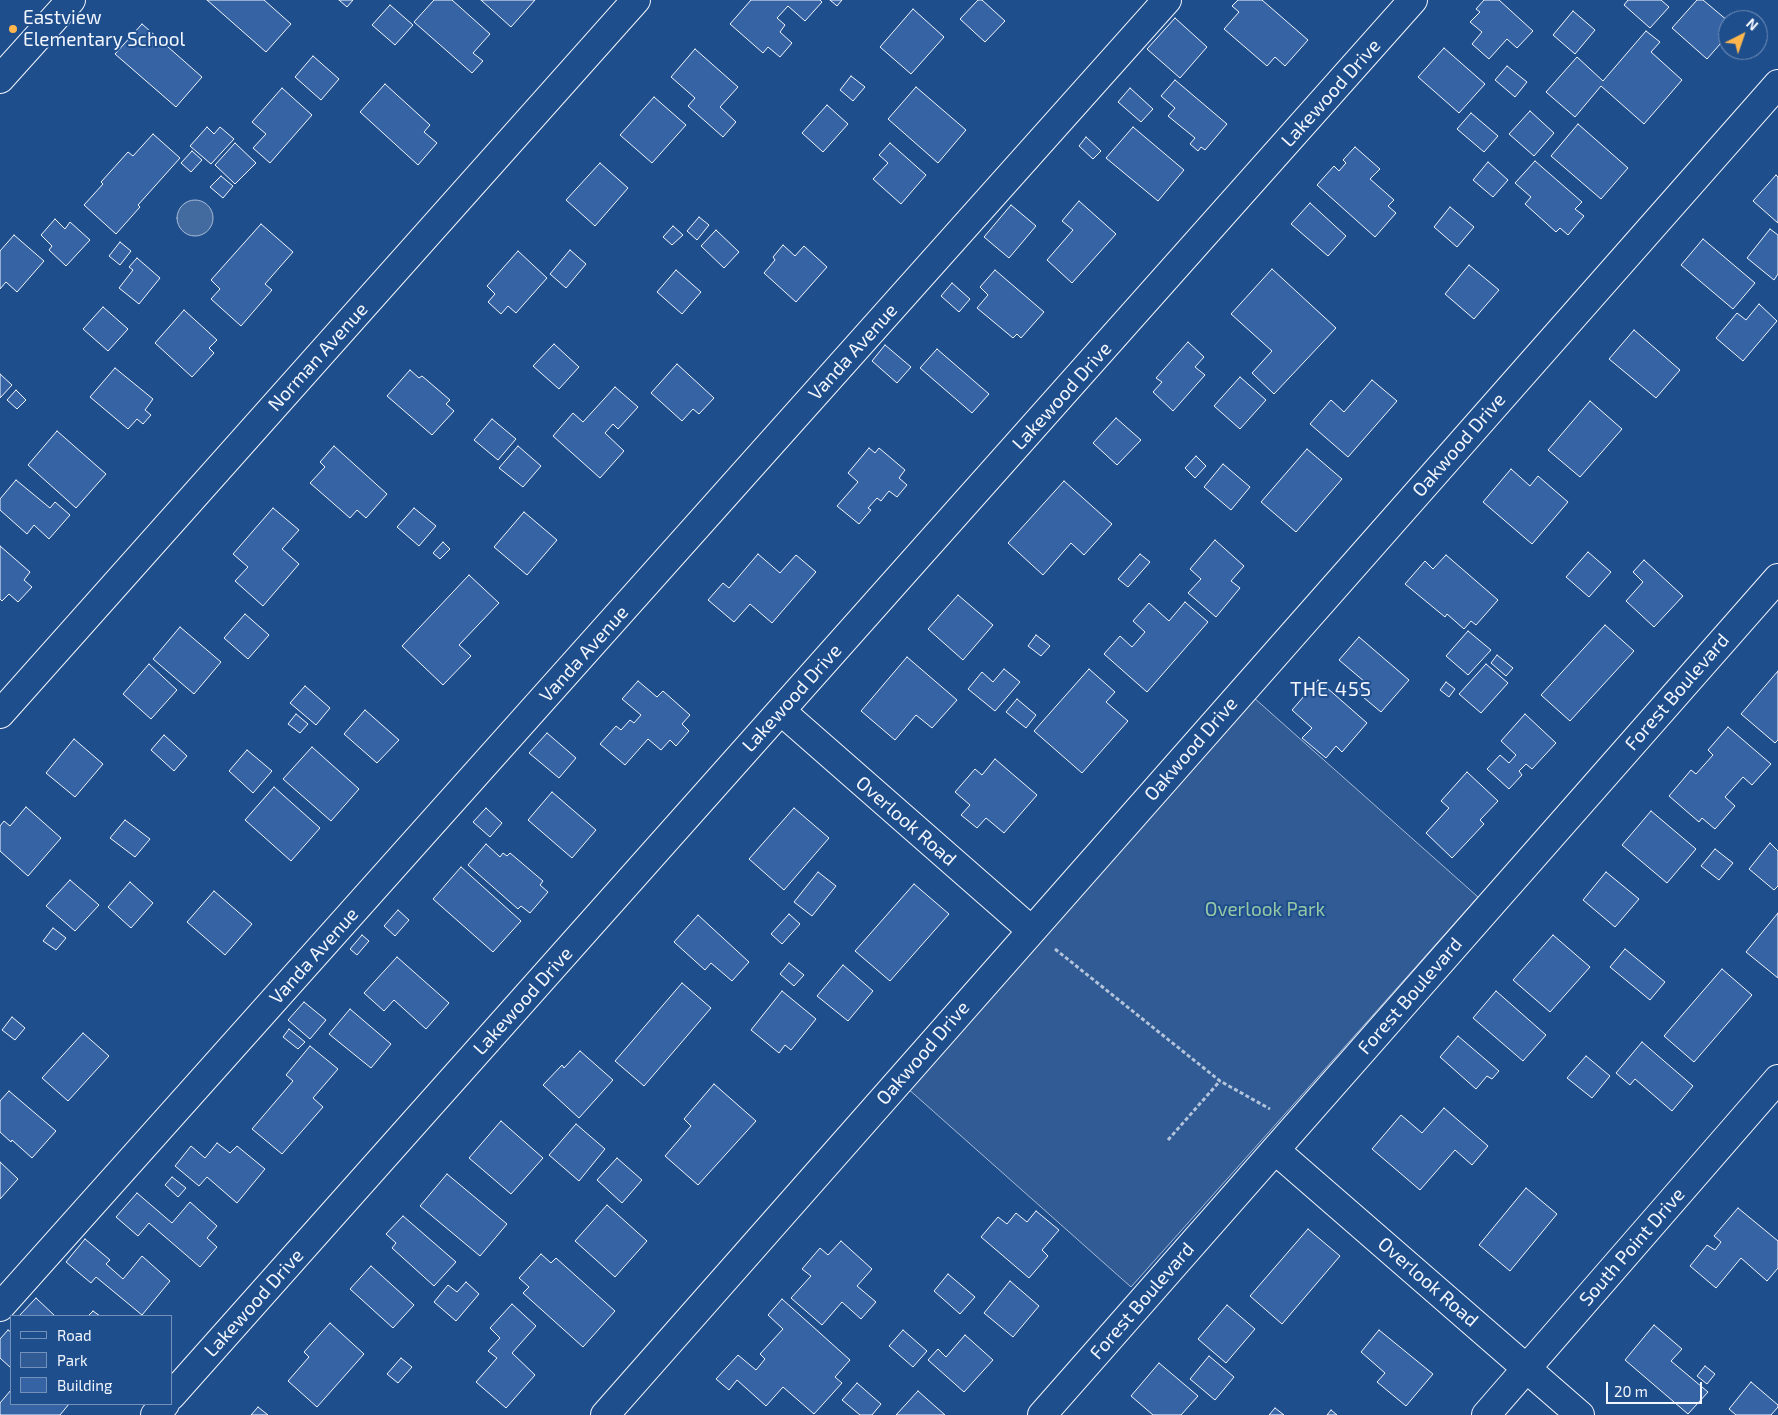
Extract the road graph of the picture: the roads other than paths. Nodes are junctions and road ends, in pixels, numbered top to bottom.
1 (71, 0) edge
2 (636, 0) edge
3 (1167, 0) edge
4 (1413, 0) edge
5 (0, 80) edge
6 (1778, 84) edge
7 (1778, 578) edge
8 (781, 711) junction
9 (0, 714) edge
10 (1031, 930) junction
11 (1778, 1080) edge
12 (1275, 1150) junction
13 (0, 1307) edge
14 (1526, 1368) junction
15 (172, 1395) edge
16 (164, 1405) edge
17 (155, 1415) edge
18 (605, 1415) edge
19 (1042, 1415) edge
20 (1486, 1415) edge
21 (1580, 1415) edge

1 - 5 street
2 - 9 street, Norman Avenue
3 - 13 street, Vanda Avenue
4 - 8 street, Lakewood Drive
6 - 10 street, Oakwood Drive
7 - 12 street, Forest Boulevard
8 - 10 street, Overlook Road
8 - 15 street, Lakewood Drive
10 - 18 street, Oakwood Drive
11 - 14 street, South Point Drive
12 - 14 street, Overlook Road
12 - 19 street, Forest Boulevard
14 - 20 street, South Point Drive
14 - 21 street, Overlook Road
16 - 17 street

